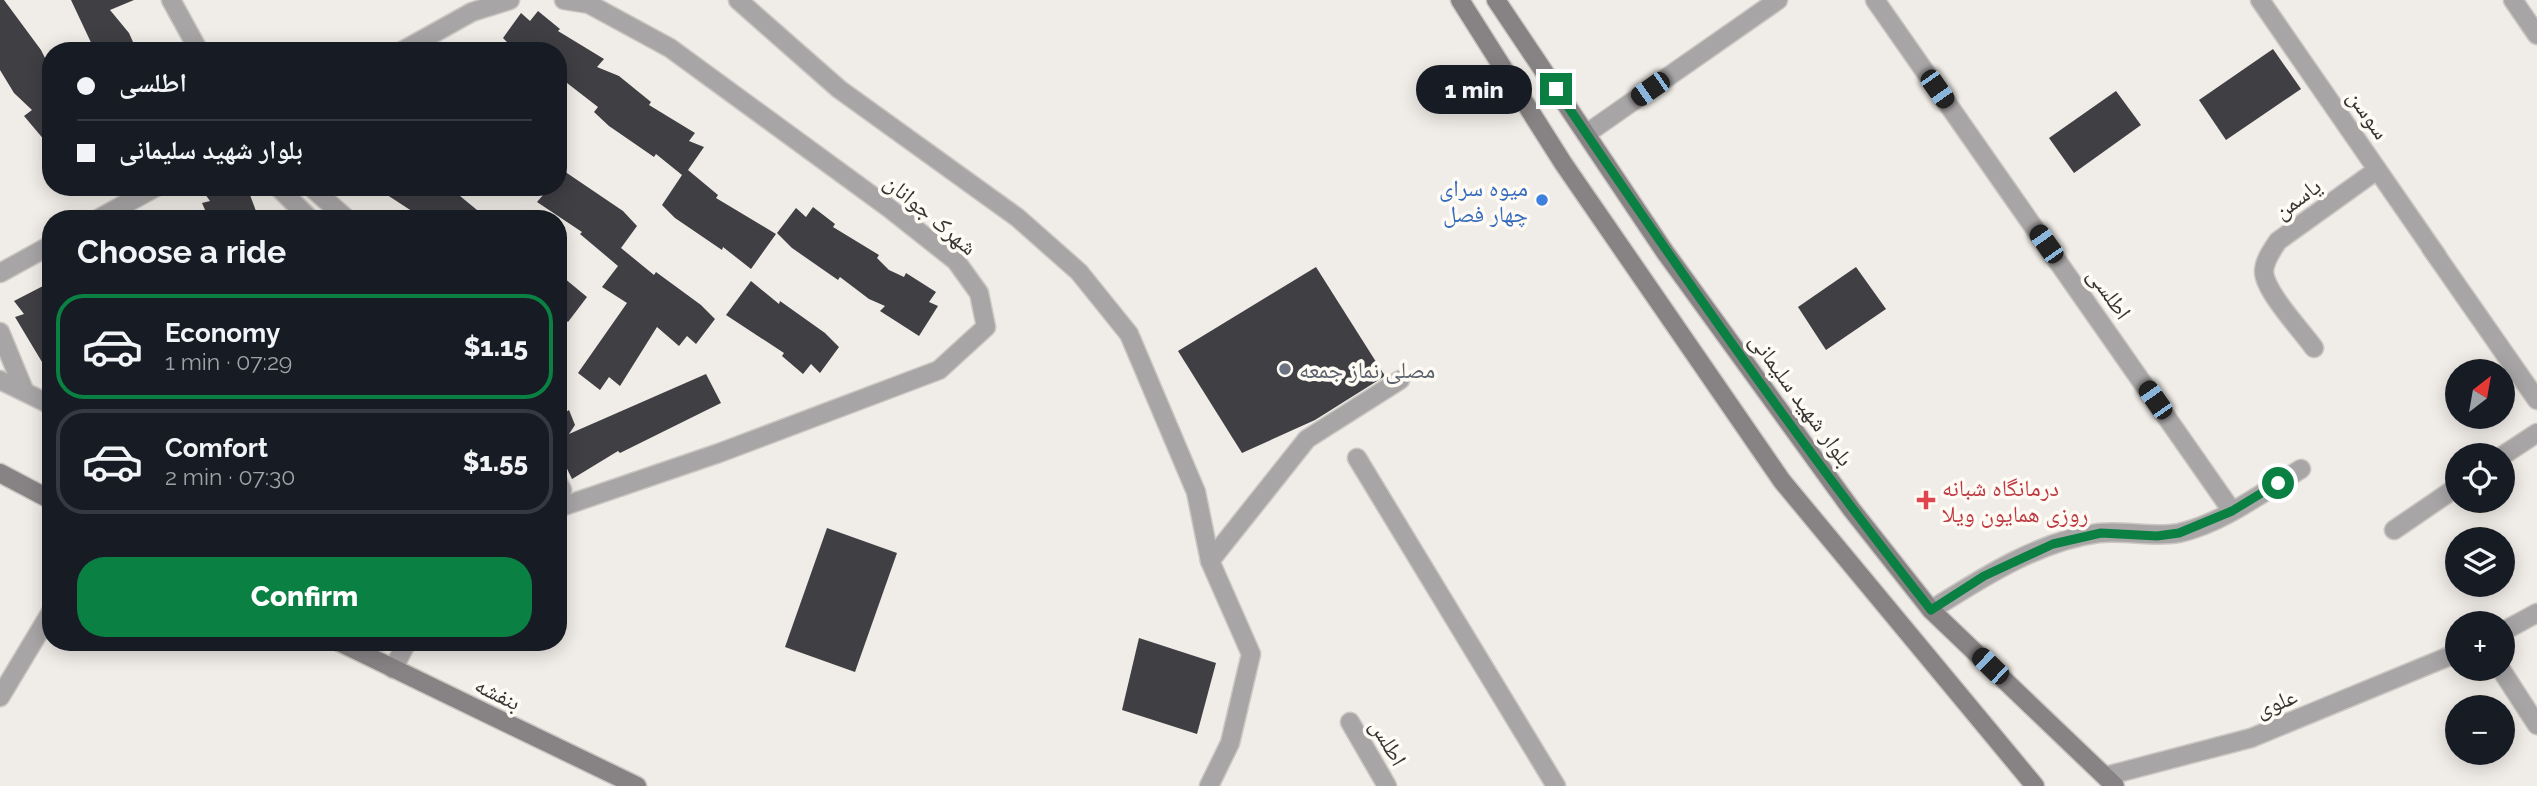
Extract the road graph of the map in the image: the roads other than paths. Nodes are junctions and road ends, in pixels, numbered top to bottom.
1 (171, 0) edge
2 (510, 0) edge
3 (564, 0) edge
4 (738, 0) edge
5 (1461, 0) edge
6 (1496, 0) edge
7 (1778, 0) edge
8 (1875, 0) edge
9 (2260, 0) edge
10 (2513, 0) edge
11 (2537, 35) edge
12 (194, 42) edge
13 (418, 42) edge
14 (1586, 134) junction
15 (2378, 170) junction
16 (140, 196) edge
17 (287, 196) edge
18 (321, 196) edge
19 (115, 210) edge
20 (301, 210) edge
21 (337, 210) edge
22 (2423, 237) dead end
23 (42, 250) edge
24 (2437, 256) junction
25 (0, 273) edge
26 (0, 332) edge
27 (2314, 348) dead end
28 (0, 380) edge
29 (1400, 380) dead end
30 (24, 390) junction
31 (42, 400) edge
32 (2537, 400) edge
33 (2537, 433) edge
34 (2515, 447) edge
35 (1357, 458) dead end
36 (2301, 469) dead end
37 (0, 473) edge
38 (42, 495) edge
39 (2445, 495) edge
40 (567, 505) edge
41 (2232, 511) junction
42 (2393, 530) dead end
43 (1210, 561) junction
44 (1931, 610) junction
45 (2537, 613) edge
46 (2515, 625) edge
47 (42, 627) edge
48 (357, 651) edge
49 (402, 651) edge
50 (2445, 658) edge
51 (393, 669) junction
52 (2509, 681) edge
53 (0, 697) edge
54 (1350, 722) dead end
55 (2537, 724) edge
56 (2110, 781) edge
57 (2027, 784) edge
58 (637, 786) edge
59 (1209, 786) edge
60 (1387, 786) edge
61 (1556, 786) edge

1 - 12 street
2 - 13 street
3 - 40 street, شهرک جوانان
4 - 43 street
5 - 57 main road
6 - 14 main road, بلوار شهید سلیمانی
7 - 14 street
8 - 41 street, اطلسی
9 - 15 street, سوسن
10 - 11 street
14 - 44 main road, بلوار شهید سلیمانی
15 - 24 street, سوسن
15 - 27 street, یاسمن
16 - 19 street
17 - 20 street
18 - 21 street
22 - 24 street
23 - 25 street
24 - 32 street
26 - 30 street
28 - 30 street
29 - 43 street
30 - 31 street
33 - 34 street
35 - 61 street
36 - 41 street
37 - 38 main road
39 - 42 street
41 - 44 street
43 - 59 street
44 - 56 main road, بلوار شهید سلیمانی
45 - 46 street
47 - 53 street
48 - 51 main road, بنفشه
49 - 51 street
50 - 56 street, علوی
51 - 58 main road, بنفشه
52 - 55 street
54 - 60 street, اطلس

